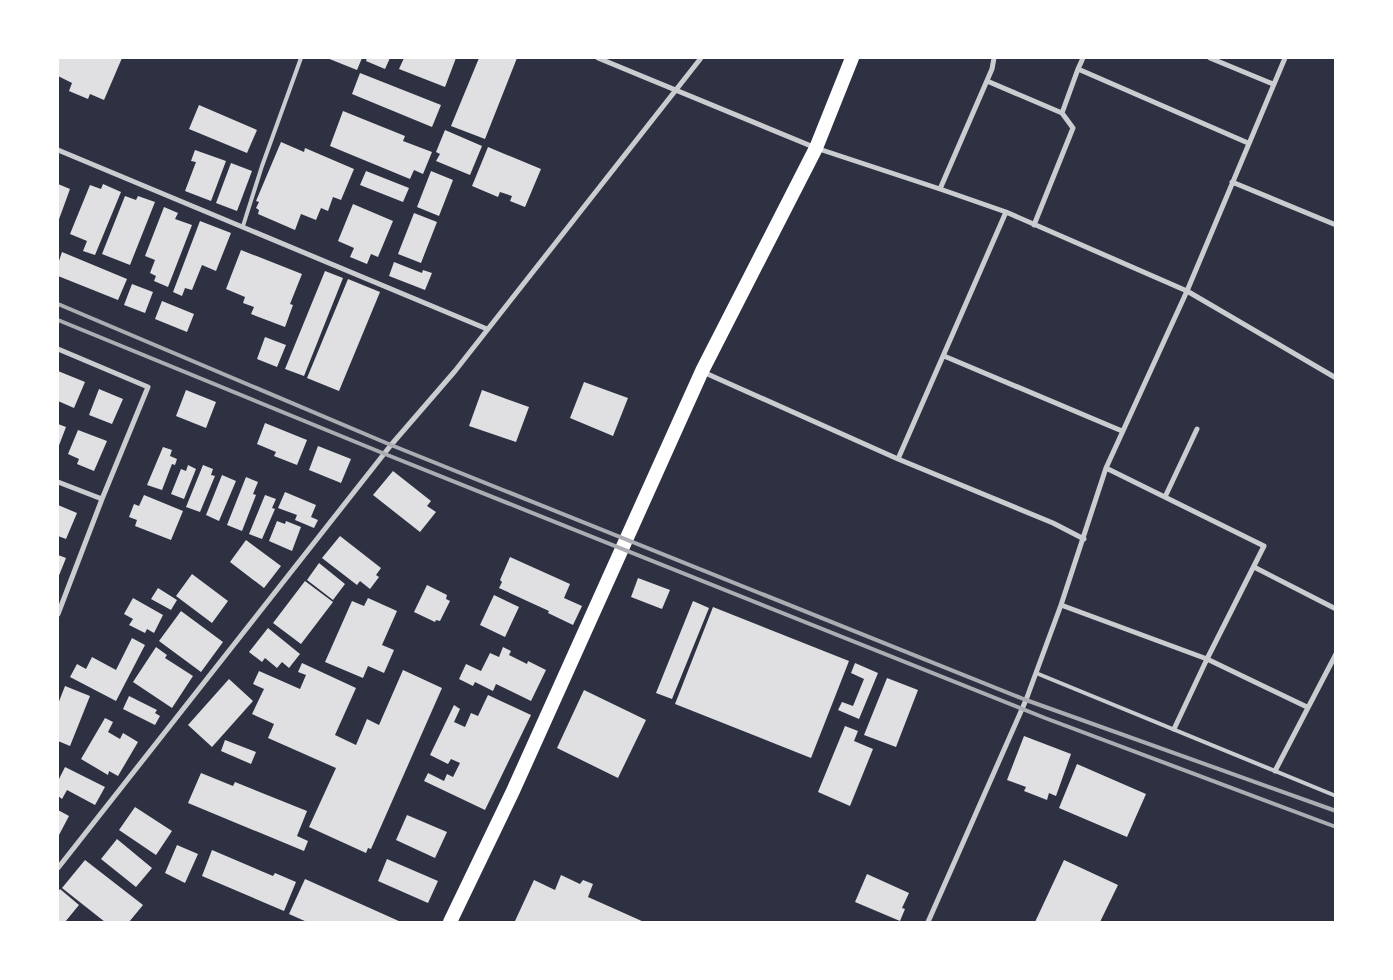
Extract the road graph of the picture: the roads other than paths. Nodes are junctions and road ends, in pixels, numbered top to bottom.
1 (301, 58) edge
2 (598, 58) edge
3 (701, 58) edge
4 (852, 58) edge
5 (994, 58) edge
6 (1083, 58) edge
7 (1210, 58) edge
8 (1285, 58) edge
9 (1078, 69) junction
10 (987, 81) junction
11 (1273, 84) junction
12 (674, 90) junction
13 (1062, 113) junction
14 (1248, 143) junction
15 (816, 148) junction
16 (58, 150) edge
17 (1232, 182) junction
18 (940, 189) junction
19 (1006, 212) junction
20 (1034, 225) junction
21 (1336, 225) edge
22 (243, 226) junction
23 (1187, 291) junction
24 (487, 329) junction
25 (58, 349) edge
26 (944, 356) junction
27 (702, 371) junction
28 (1336, 378) edge
29 (1197, 429) dead end
30 (1122, 431) junction
31 (898, 459) junction
32 (1106, 468) junction
33 (58, 482) edge
34 (1165, 497) junction
35 (102, 499) junction
36 (1084, 538) junction
37 (1254, 567) junction
38 (1061, 605) junction
39 (1336, 609) edge
40 (58, 613) edge
41 (1336, 654) edge
42 (1207, 659) junction
43 (1036, 673) junction
44 (1307, 707) junction
45 (1174, 729) junction
46 (1275, 771) junction
47 (1336, 796) edge
48 (58, 868) edge
49 (450, 922) edge
50 (928, 922) edge

1 - 22 lane
2 - 12 street
3 - 12 street
4 - 15 highway
5 - 10 street
6 - 9 street
7 - 11 street
8 - 11 street
9 - 13 street
9 - 14 street
10 - 13 street
10 - 18 street
11 - 14 street
12 - 15 street
12 - 24 street
13 - 20 street
14 - 17 street
15 - 18 street
15 - 27 highway
16 - 22 street
17 - 21 street
17 - 23 street
18 - 19 street
19 - 20 street
19 - 26 street
20 - 23 street
22 - 24 street
23 - 28 street
23 - 30 street
24 - 48 street
25 - 35 street
26 - 30 street
26 - 31 street
27 - 31 street
27 - 49 highway
29 - 34 street
30 - 32 street
31 - 36 street
32 - 34 street
32 - 36 street
33 - 35 street
34 - 37 street
35 - 40 street
36 - 38 street
37 - 39 street
37 - 42 street
38 - 42 street
38 - 43 street
41 - 44 street
42 - 44 street
42 - 45 street
43 - 45 lane
43 - 50 street
44 - 46 street
45 - 46 lane
46 - 47 lane

